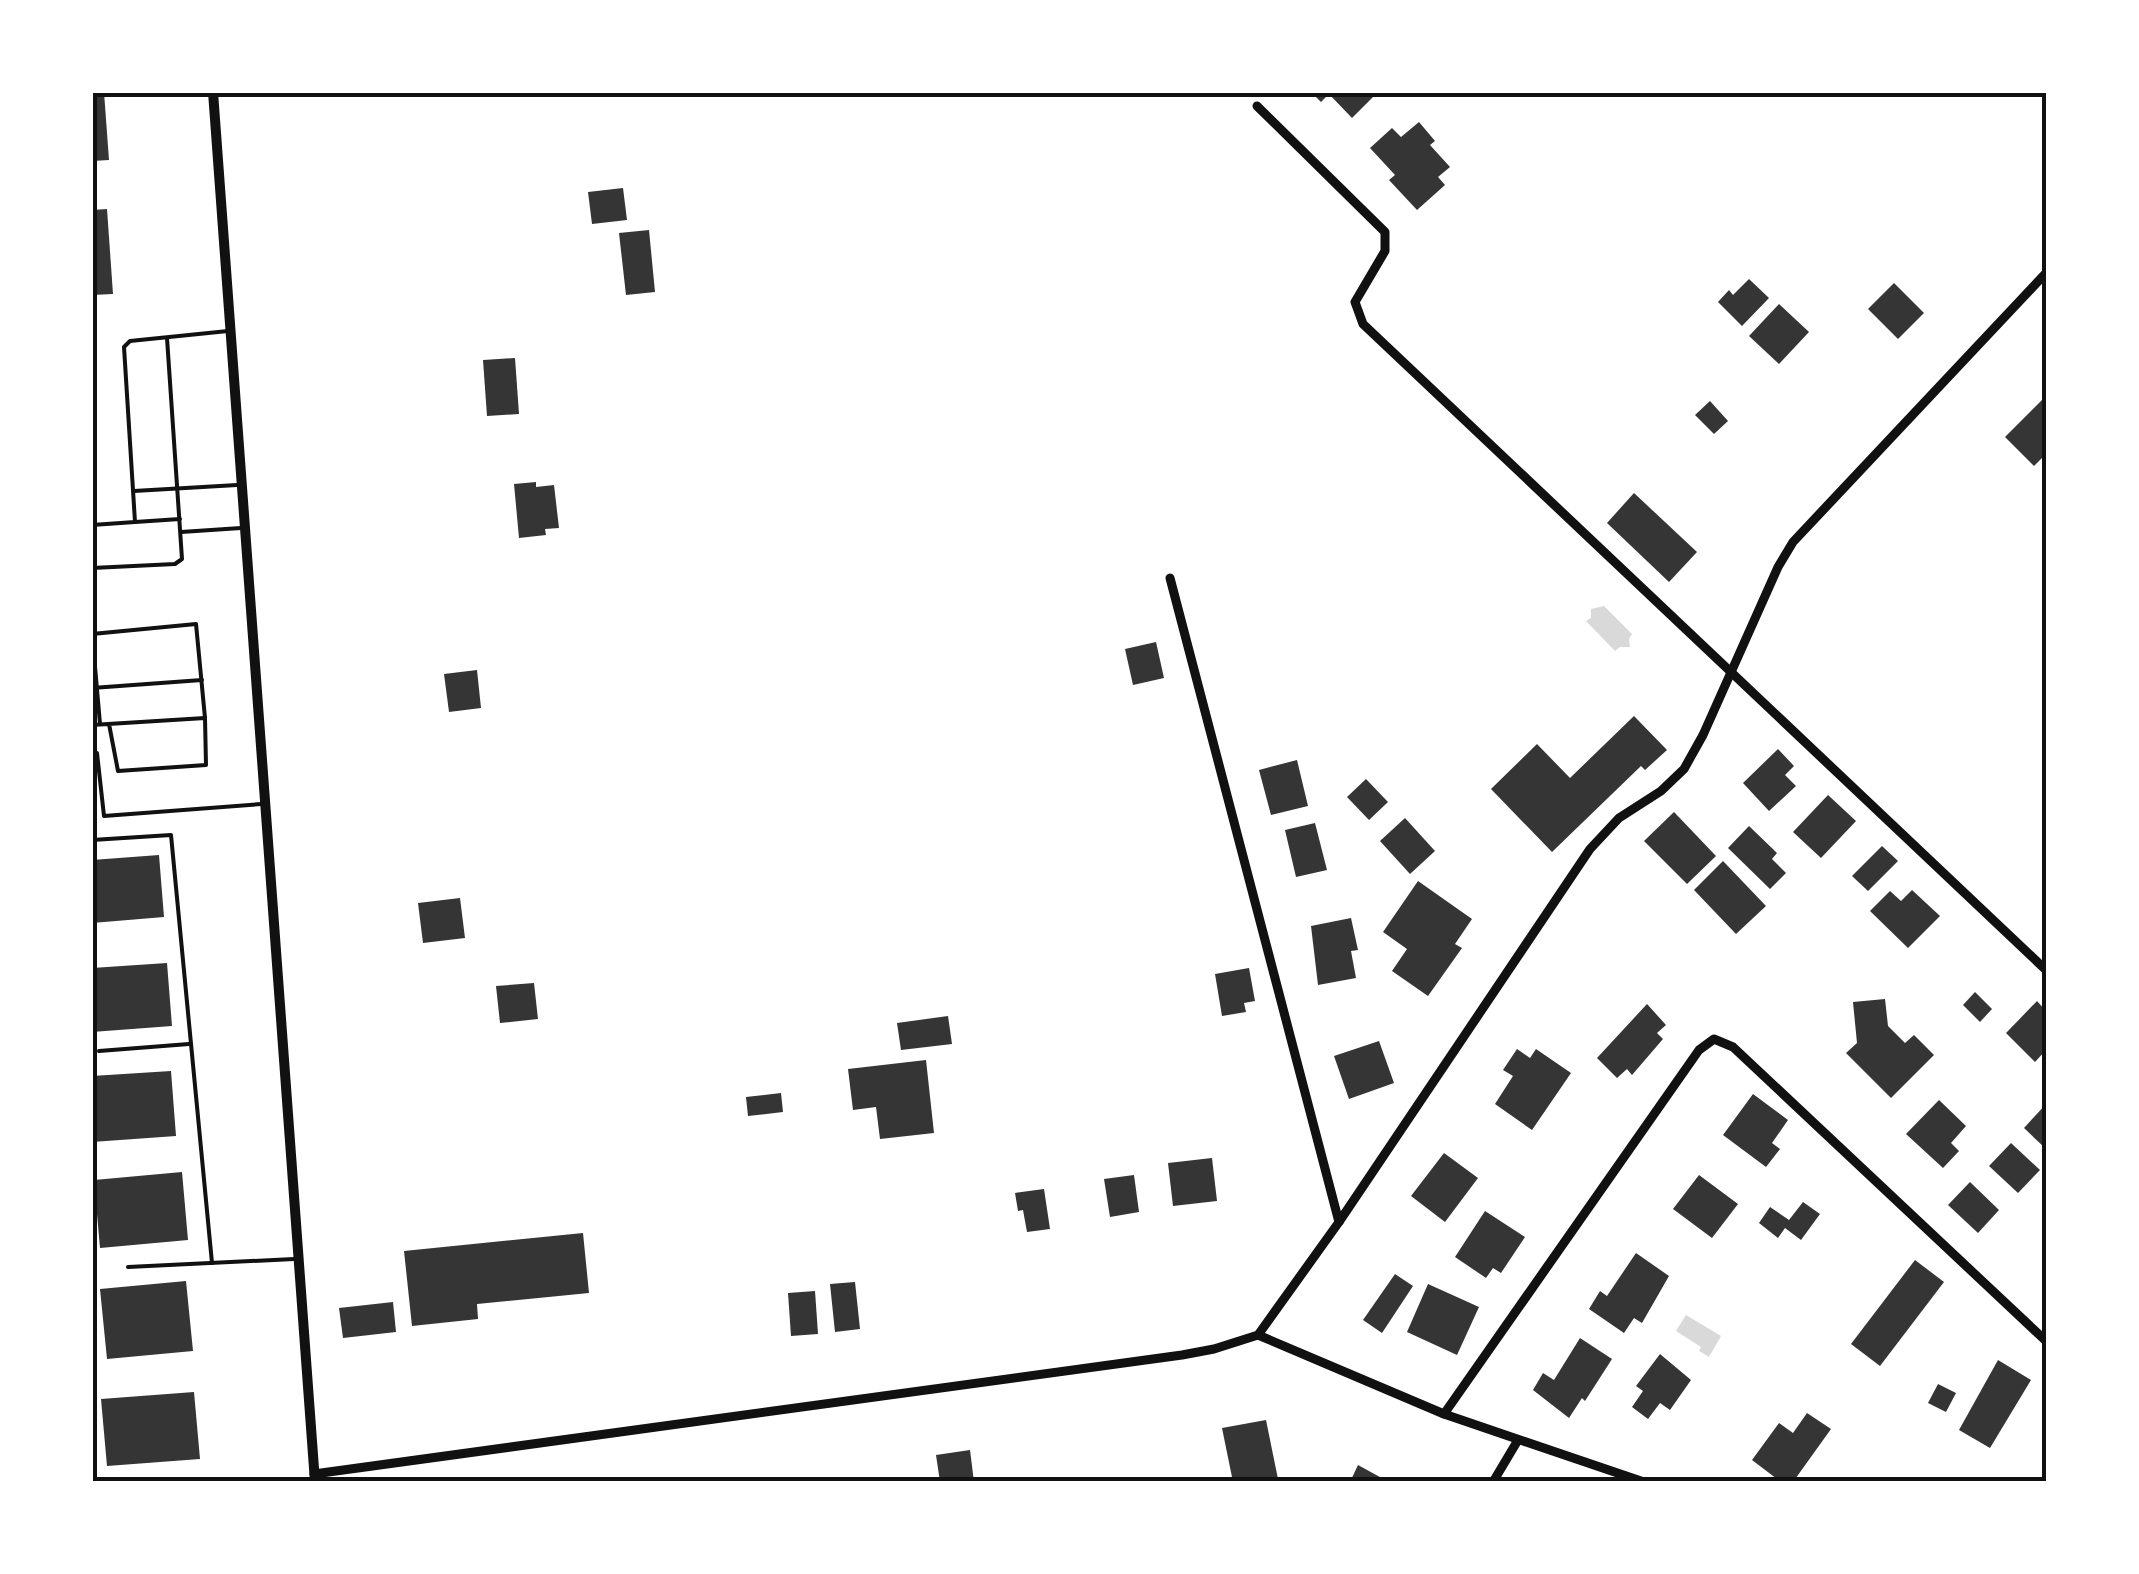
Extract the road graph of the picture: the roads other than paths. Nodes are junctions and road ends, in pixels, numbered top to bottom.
1 (214, 92) edge
2 (1257, 106) dead end
3 (2046, 273) edge
4 (231, 331) junction
5 (167, 338) junction
6 (242, 485) junction
7 (179, 488) junction
8 (134, 491) junction
9 (180, 519) junction
10 (135, 522) junction
11 (92, 526) edge
12 (245, 528) junction
13 (181, 532) junction
14 (92, 568) edge
15 (1170, 578) dead end
16 (93, 633) edge
17 (1730, 671) junction
18 (202, 680) junction
19 (95, 688) edge
20 (205, 718) junction
21 (100, 724) junction
22 (109, 724) junction
23 (92, 725) edge
24 (92, 753) edge
25 (265, 804) junction
26 (92, 840) edge
27 (2046, 970) edge
28 (191, 1044) junction
29 (100, 1051) dead end
30 (1340, 1222) junction
31 (299, 1258) junction
32 (212, 1263) junction
33 (128, 1267) dead end
34 (1258, 1335) junction
35 (2046, 1341) edge
36 (1444, 1414) junction
37 (1518, 1440) junction
38 (314, 1478) edge
39 (1493, 1482) edge
40 (1644, 1482) edge

1 - 4 street
2 - 17 street
3 - 17 street
4 - 5 lane
4 - 6 street
5 - 7 lane
5 - 8 lane
6 - 7 lane
6 - 12 street
7 - 8 lane
7 - 9 lane
8 - 10 lane
9 - 10 lane
9 - 13 lane
10 - 11 lane
12 - 13 lane
12 - 25 street
13 - 14 lane
15 - 30 street
16 - 18 lane
16 - 19 lane
17 - 27 street
17 - 30 street
18 - 19 lane
18 - 20 lane
19 - 21 lane
20 - 22 lane
20 - 22 lane
21 - 22 lane
21 - 23 lane
24 - 25 lane
25 - 31 street
26 - 28 lane
28 - 29 lane
28 - 32 lane
30 - 34 street
31 - 32 lane
31 - 38 street
32 - 33 lane
34 - 36 street
34 - 38 street
35 - 36 street
36 - 37 street
37 - 39 street
37 - 40 street

